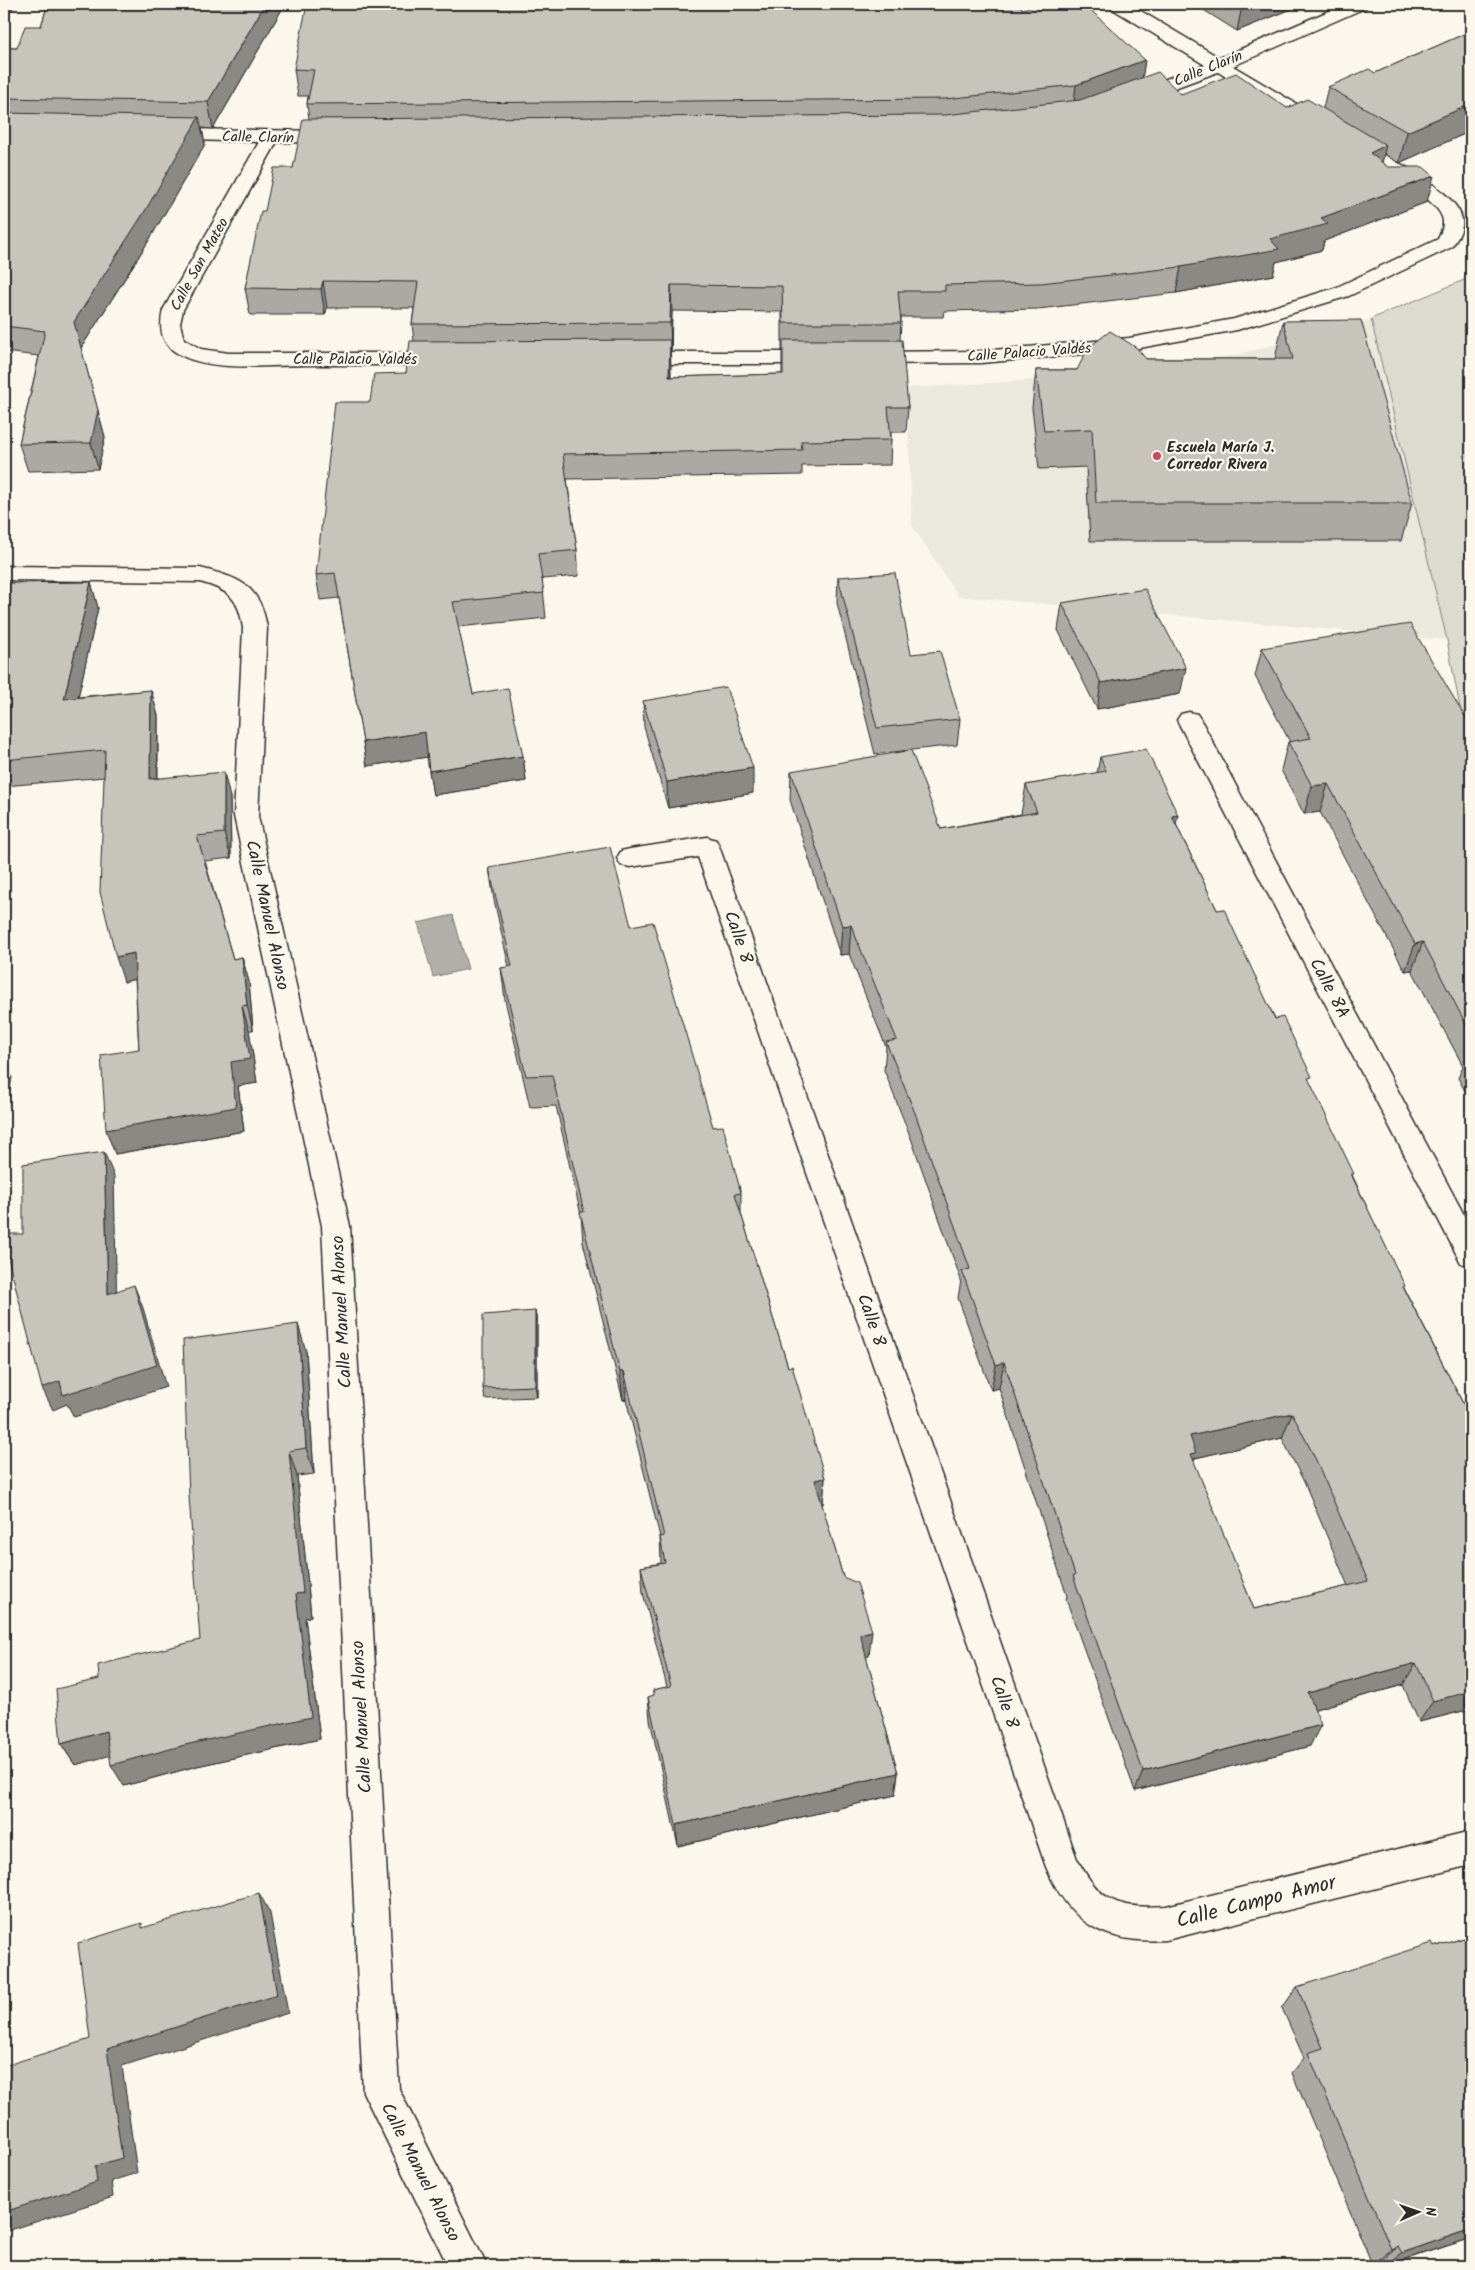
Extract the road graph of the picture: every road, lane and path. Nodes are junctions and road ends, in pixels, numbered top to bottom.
1 (1118, 4) edge
2 (1359, 4) edge
3 (1218, 66) junction
4 (1120, 102) edge
5 (152, 135) edge
6 (359, 137) edge
7 (270, 138) junction
8 (615, 358) edge
9 (229, 359) joint
10 (466, 359) edge
11 (4, 573) edge
12 (1189, 720) dead end
13 (630, 858) dead end
14 (1471, 1255) edge
15 (1471, 1848) edge
16 (1063, 1867) joint
17 (468, 2266) edge

1 - 3 street, Calle Palacio Valdés
2 - 3 street, Calle Clarín
3 - 4 street, Calle Clarín
3 - 8 street, Calle Palacio Valdés
5 - 7 street, Calle Clarín
6 - 7 street, Calle Clarín
7 - 9 street, Calle San Mateo
9 - 10 street, Calle Palacio Valdés
11 - 17 street, Calle Manuel Alonso
12 - 14 street, Calle 8A
13 - 16 street, Calle 8
15 - 16 street, Calle Campo Amor

